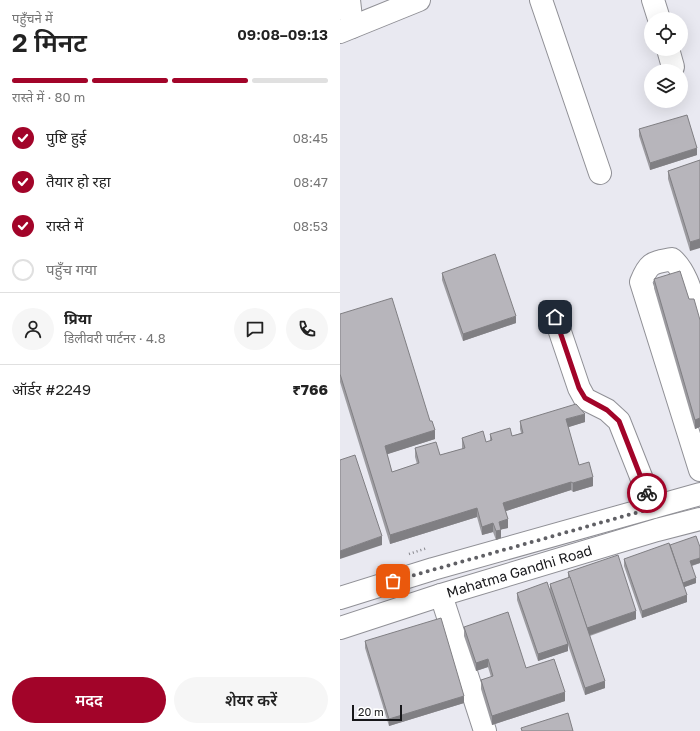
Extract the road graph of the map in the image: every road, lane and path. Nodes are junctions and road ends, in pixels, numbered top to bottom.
1 (349, 0) edge
2 (419, 0) edge
3 (541, 0) edge
4 (653, 0) edge
5 (657, 12) edge
6 (346, 30) edge
7 (600, 173) dead end
8 (555, 317) dead end
9 (700, 320) edge
10 (696, 443) edge
11 (700, 470) edge
12 (700, 494) edge
13 (653, 508) junction
14 (700, 519) edge
15 (427, 548) dead end
16 (405, 556) dead end
17 (441, 595) junction
18 (340, 598) edge
19 (340, 628) edge
20 (485, 731) edge

1 - 6 main road
2 - 6 main road
3 - 7 main road
4 - 5 main road
8 - 13 main road
9 - 10 main road
10 - 11 main road
12 - 13 main road, Mahatma Gandhi Road
13 - 18 main road, Mahatma Gandhi Road
14 - 17 main road, Mahatma Gandhi Road
15 - 16 path
17 - 19 main road, Mahatma Gandhi Road
17 - 20 main road

